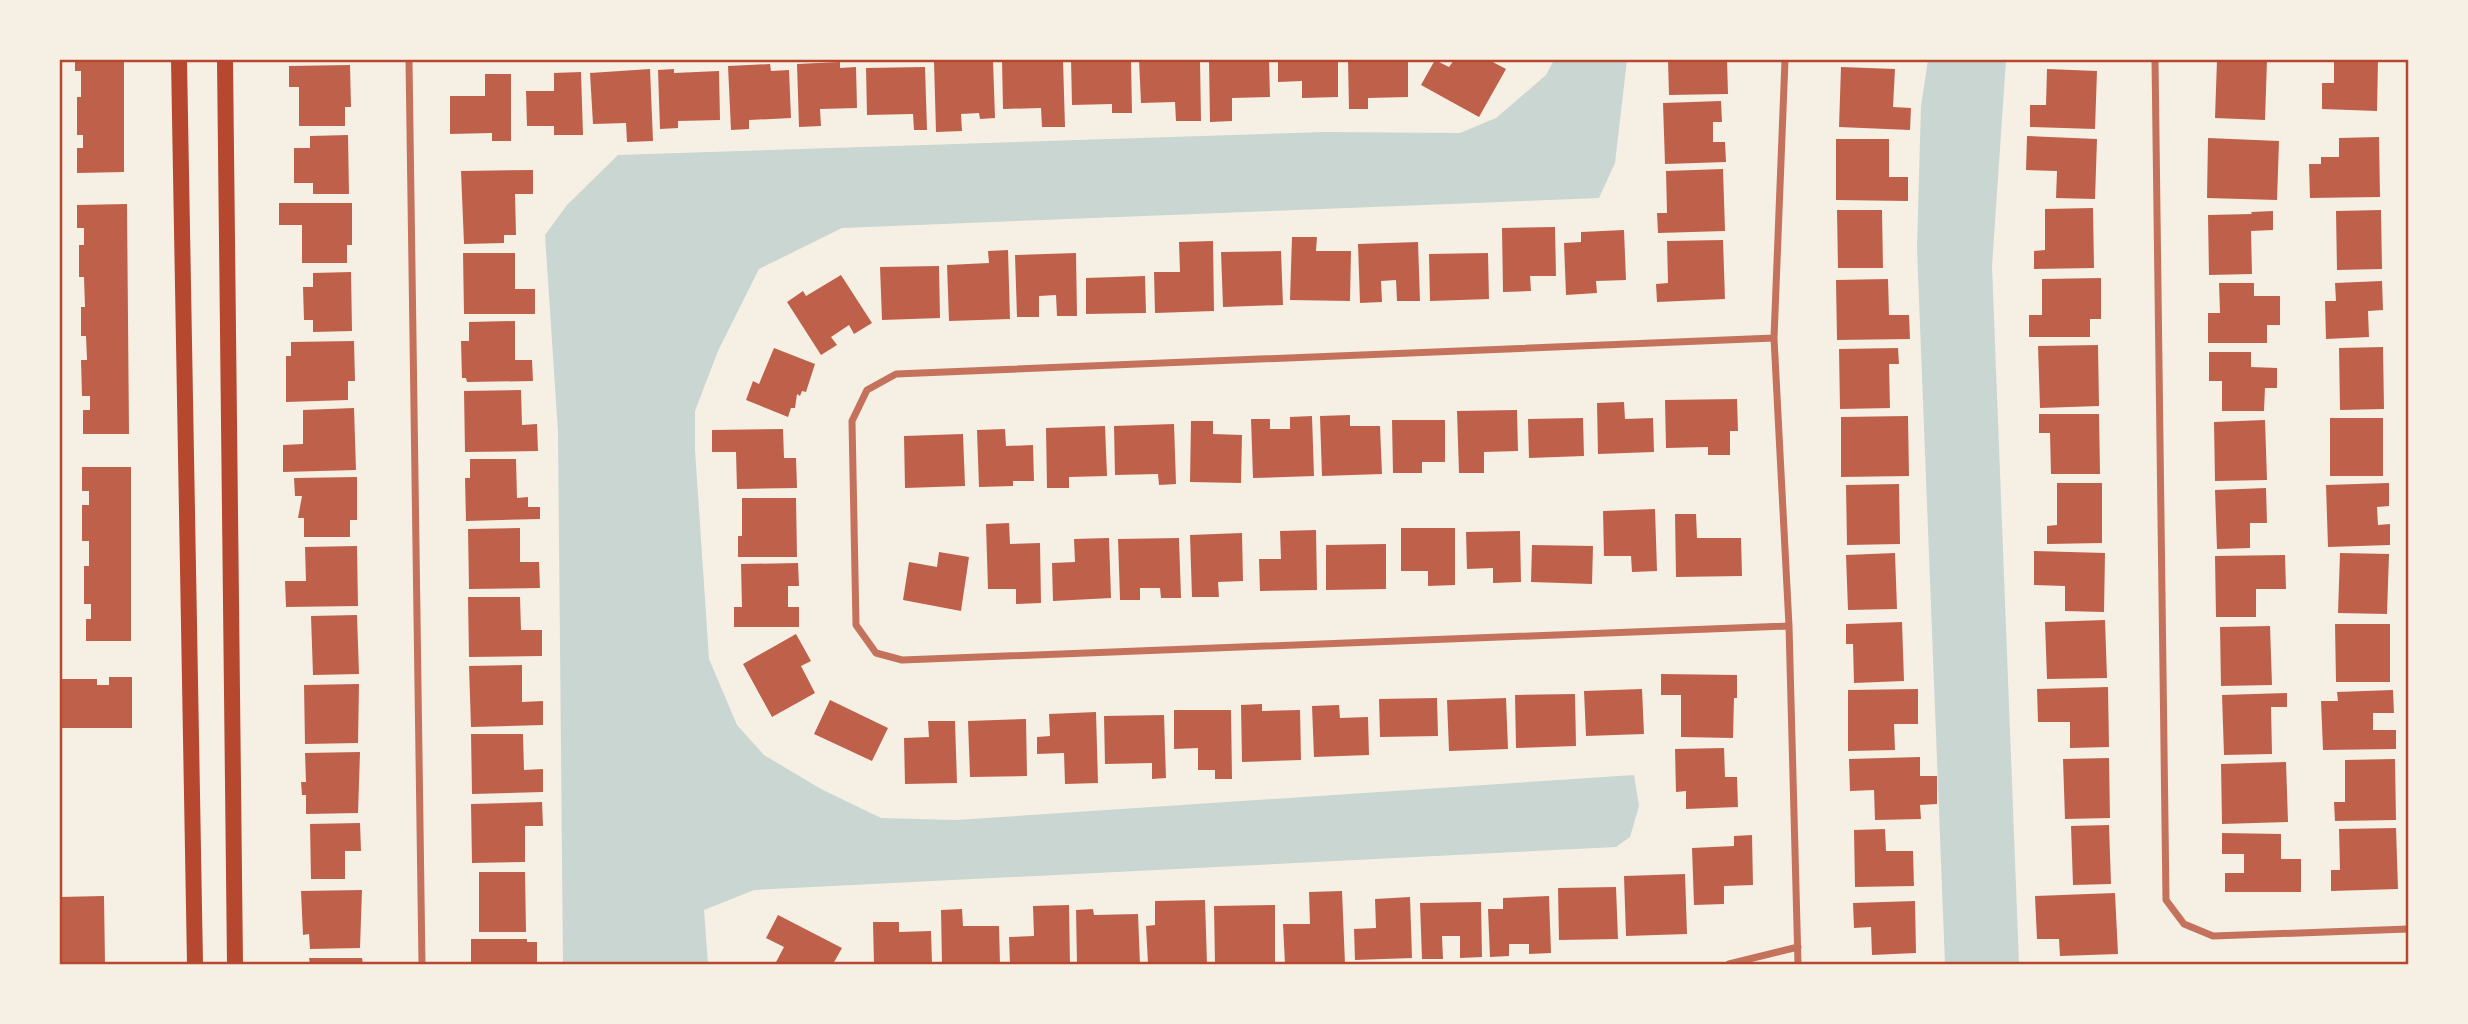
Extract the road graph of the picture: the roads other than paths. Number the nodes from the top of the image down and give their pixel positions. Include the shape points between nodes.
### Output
1 (179, 60) edge
2 (225, 60) edge
3 (409, 60) edge
4 (1784, 60) edge
5 (2155, 60) edge
6 (1774, 338) junction
7 (1790, 626) junction
8 (2409, 929) edge
9 (1798, 947) junction
10 (195, 964) edge
11 (235, 964) edge
12 (422, 964) edge
13 (1730, 964) edge
14 (1798, 964) edge

1 - 10 main road
2 - 11 main road
3 - 12 street
4 - 6 street
5 - 8 street via 2166,900 2184,924 2213,936
6 - 7 street
6 - 7 street via 896,374 867,390 852,421 856,625 876,653 902,660
7 - 9 street
9 - 13 street
9 - 14 street

